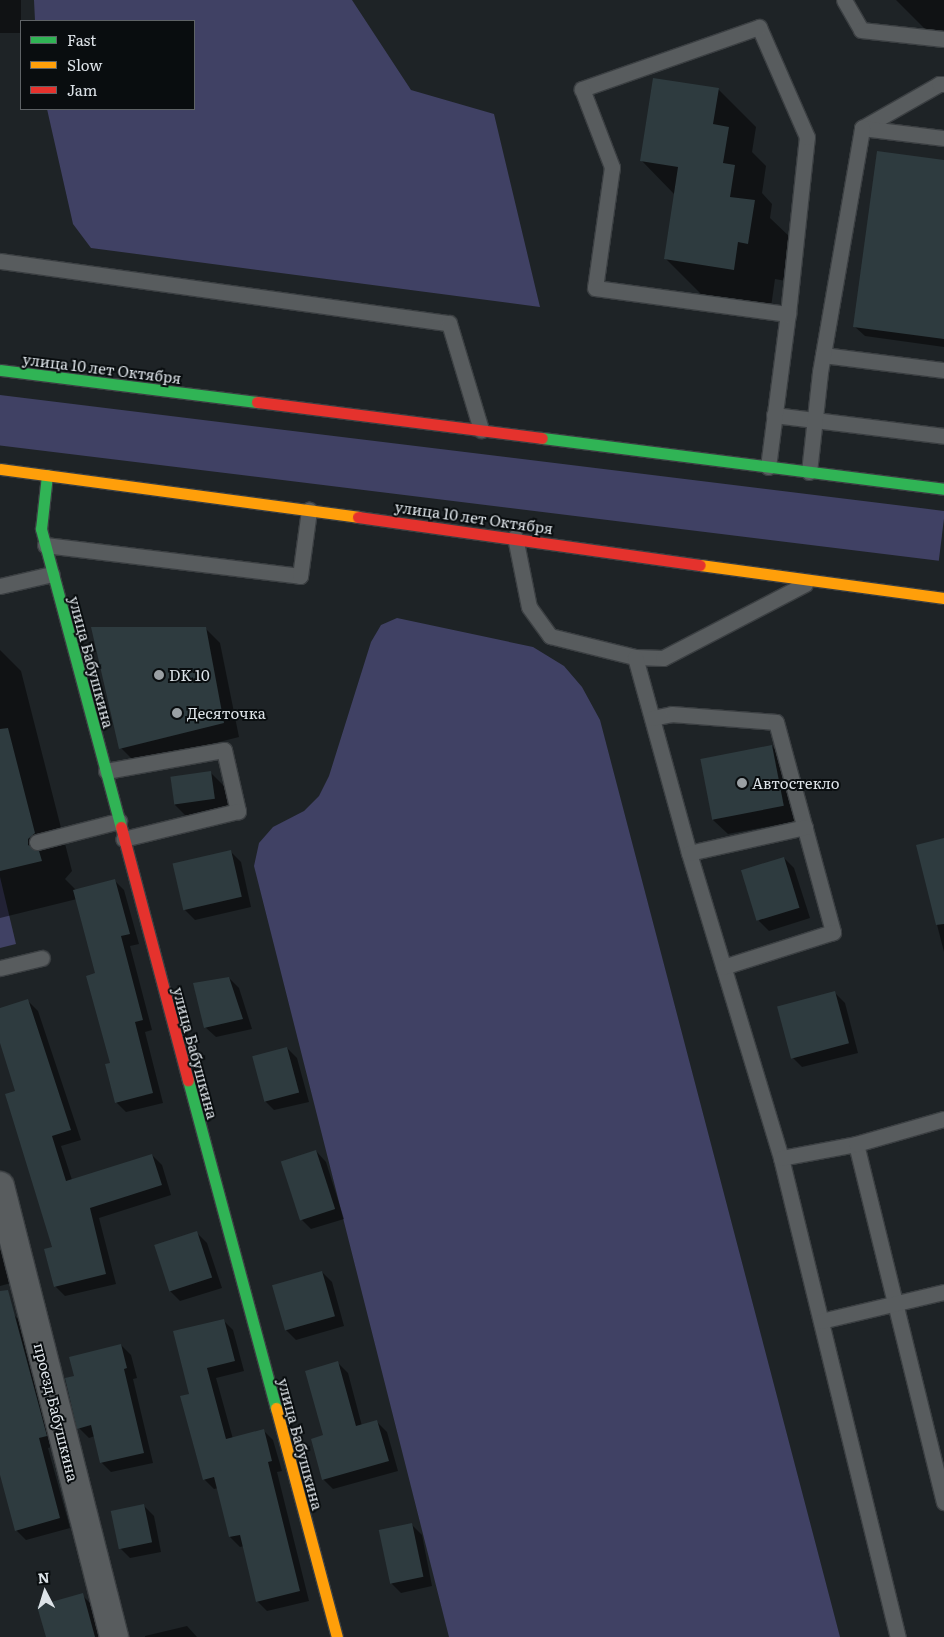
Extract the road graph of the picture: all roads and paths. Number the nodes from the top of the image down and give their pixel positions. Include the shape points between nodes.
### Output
1 (844, 0) edge
2 (944, 40) edge
3 (944, 84) edge
4 (862, 128) junction
5 (944, 138) edge
6 (0, 262) edge
7 (788, 314) junction
8 (823, 355) junction
9 (0, 370) edge
10 (944, 370) edge
11 (774, 415) junction
12 (813, 419) junction
13 (482, 430) junction
14 (944, 436) edge
15 (768, 467) junction
16 (0, 469) edge
17 (809, 472) junction
18 (47, 475) junction
19 (944, 489) edge
20 (309, 510) junction
21 (515, 537) junction
22 (45, 544) junction
23 (52, 574) junction
24 (808, 582) junction
25 (0, 586) edge
26 (944, 598) edge
27 (635, 657) junction
28 (652, 718) junction
29 (106, 771) junction
30 (119, 821) junction
31 (805, 827) junction
32 (124, 839) junction
33 (37, 842) dead end
34 (689, 853) junction
35 (42, 958) dead end
36 (723, 967) junction
37 (0, 968) edge
38 (944, 1119) edge
39 (856, 1144) junction
40 (781, 1158) junction
41 (0, 1186) edge
42 (944, 1292) edge
43 (895, 1304) junction
44 (821, 1321) junction
45 (944, 1502) edge
46 (114, 1637) edge
47 (337, 1637) edge
48 (898, 1637) edge

1 - 2 lane via 861,30
3 - 4 lane
4 - 5 lane
4 - 8 lane
6 - 13 lane via 449,323
7 - 7 lane via 807,137 758,27 582,89 612,167 595,288
7 - 11 lane
8 - 10 lane
8 - 12 lane
9 - 13 main road, улица 10 лет Октября
11 - 12 lane
11 - 15 lane
12 - 14 lane
12 - 17 lane
13 - 15 main road, улица 10 лет Октября
15 - 17 main road, улица 10 лет Октября
16 - 18 main road, улица 10 лет Октября
17 - 19 main road, улица 10 лет Октября
18 - 20 main road, улица 10 лет Октября
18 - 22 main road, улица Бабушкина via 41,529
20 - 21 main road, улица 10 лет Октября
20 - 22 lane via 300,576
21 - 24 main road, улица 10 лет Октября
21 - 27 lane via 530,607 550,636
22 - 23 main road, улица Бабушкина
23 - 25 lane
23 - 29 main road, улица Бабушкина
24 - 26 main road, улица 10 лет Октября
24 - 27 lane via 663,658
27 - 28 lane
28 - 31 lane via 672,714 776,722
28 - 34 lane
29 - 30 main road, улица Бабушкина
29 - 32 lane via 224,750 238,811
30 - 32 main road, улица Бабушкина
30 - 33 lane
31 - 34 lane
31 - 36 lane via 834,932
32 - 47 main road, улица Бабушкина
34 - 36 lane
35 - 37 lane
36 - 40 lane
38 - 39 lane
39 - 40 lane
39 - 43 lane
40 - 44 lane
41 - 46 street, проезд Бабушкина
42 - 43 lane
43 - 44 lane
43 - 45 lane
44 - 48 lane

